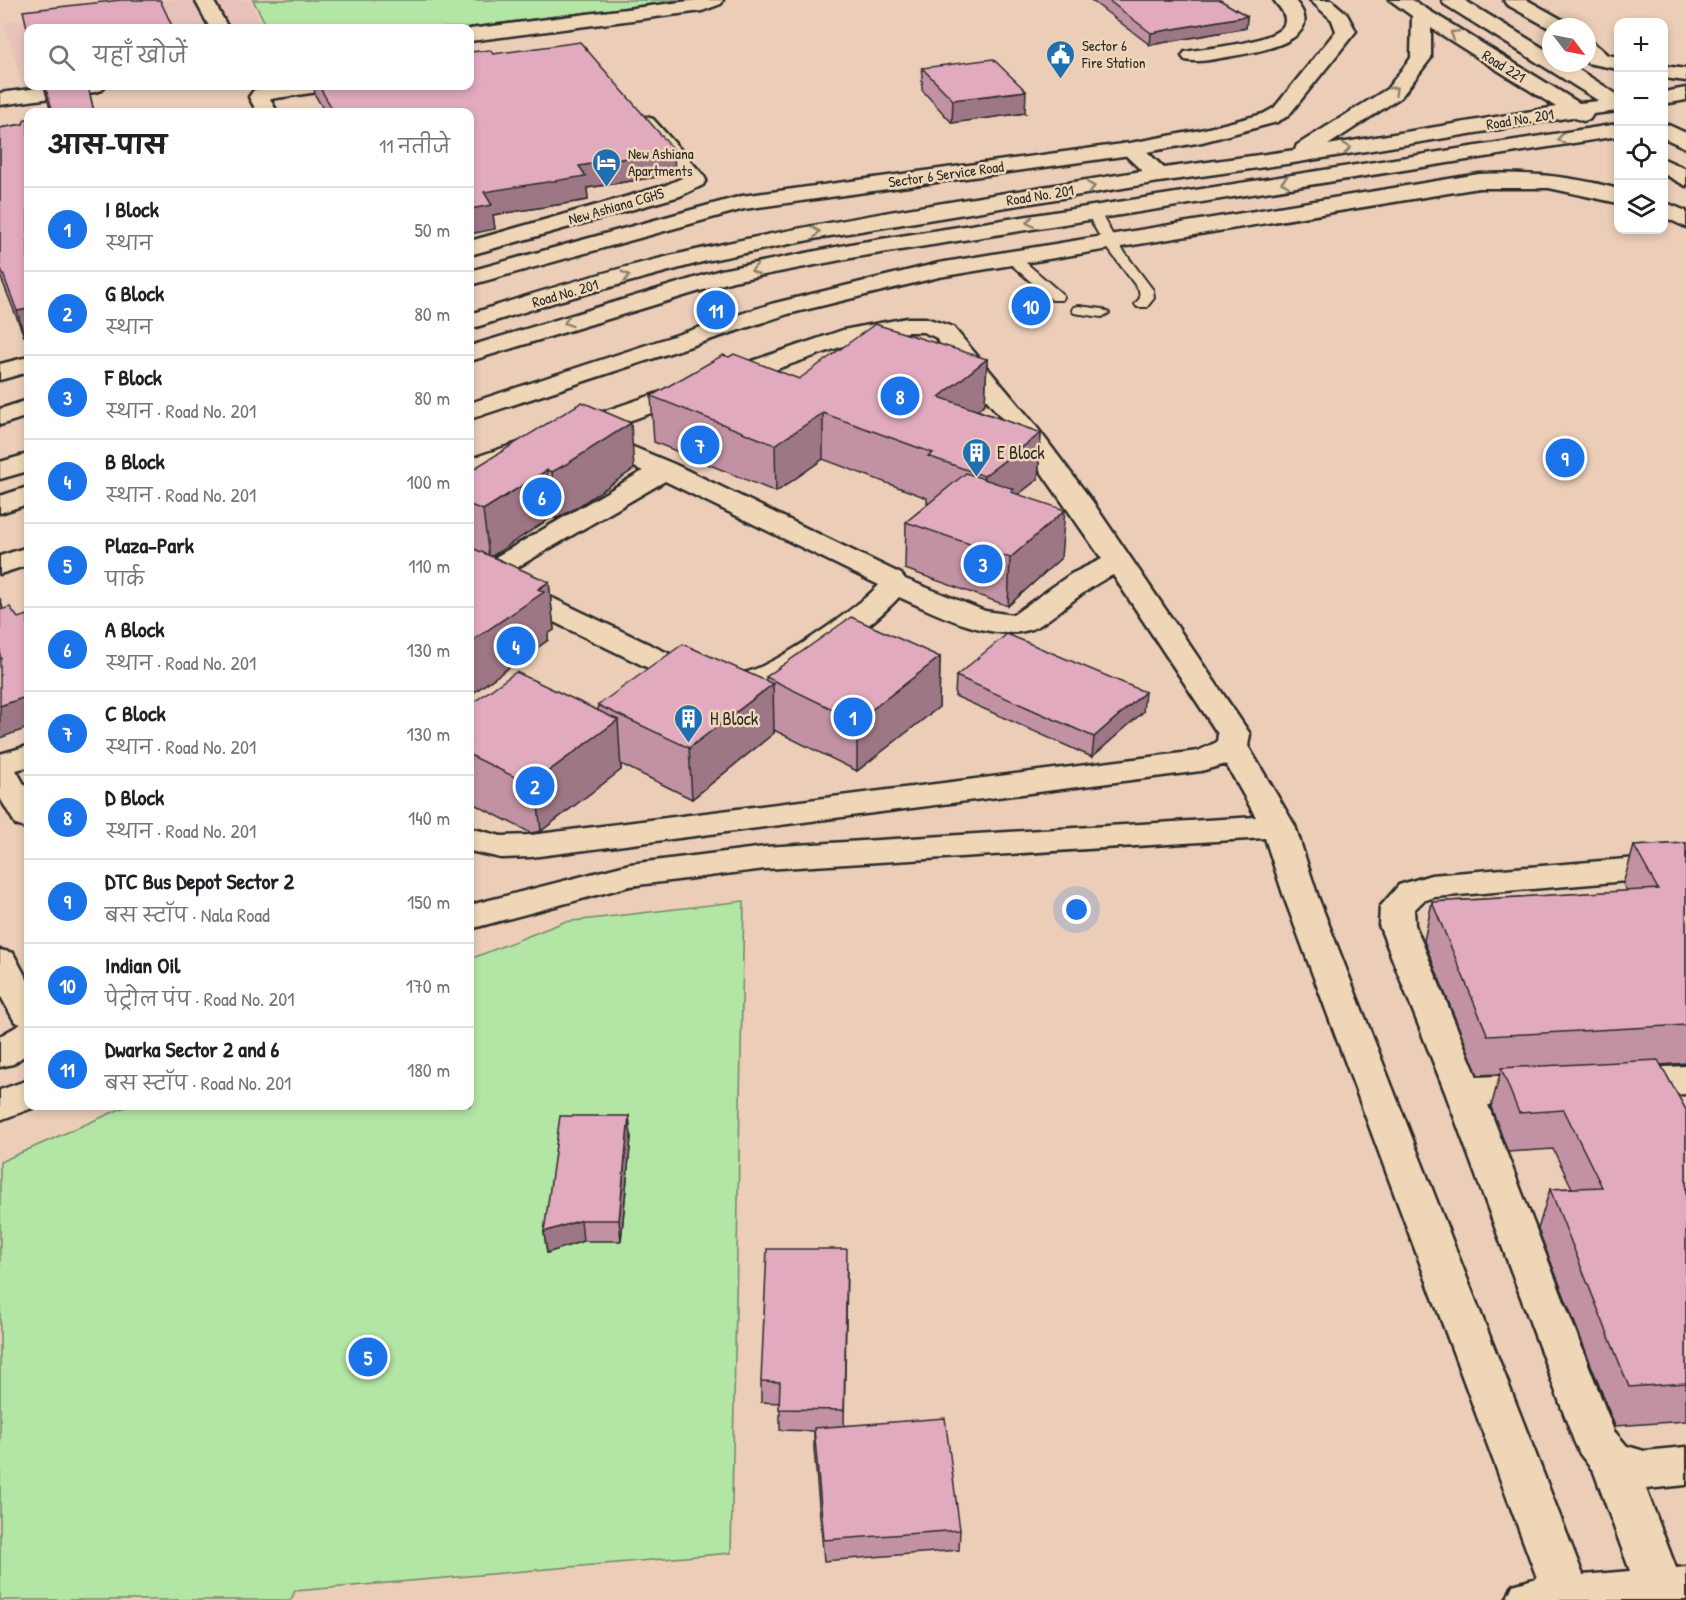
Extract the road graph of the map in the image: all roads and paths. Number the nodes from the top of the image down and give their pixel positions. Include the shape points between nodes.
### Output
1 (204, 0) edge
2 (714, 0) edge
3 (1283, 0) edge
4 (1319, 0) edge
5 (1399, 0) edge
6 (1451, 0) edge
7 (1513, 0) edge
8 (1421, 14) junction
9 (1545, 18) edge
10 (217, 24) edge
11 (1498, 28) junction
12 (474, 34) edge
13 (1542, 44) edge
14 (1192, 56) dead end
15 (1542, 56) edge
16 (1568, 72) edge
17 (1668, 73) edge
18 (1686, 75) edge
19 (66, 90) edge
20 (290, 90) edge
21 (1686, 94) edge
22 (1668, 97) edge
23 (0, 99) edge
24 (1614, 101) edge
25 (629, 104) edge
26 (1614, 105) edge
27 (265, 108) edge
28 (1575, 110) junction
29 (1686, 119) edge
30 (1668, 122) edge
31 (1668, 131) edge
32 (1614, 132) edge
33 (1614, 133) edge
34 (1686, 142) edge
35 (1130, 149) junction
36 (1293, 157) junction
37 (1668, 168) edge
38 (1356, 171) junction
39 (1159, 176) junction
40 (1686, 179) edge
41 (1614, 195) edge
42 (1381, 197) junction
43 (1171, 200) junction
44 (1668, 210) edge
45 (1668, 211) edge
46 (1093, 212) junction
47 (1686, 214) edge
48 (1240, 220) junction
49 (1686, 220) edge
50 (1287, 233) dead end
51 (937, 237) junction
52 (1110, 242) junction
53 (474, 247) edge
54 (1012, 258) junction
55 (976, 264) junction
56 (474, 277) edge
57 (1057, 297) dead end
58 (1142, 304) dead end
59 (1078, 310) dead end
60 (1102, 313) dead end
61 (474, 321) edge
62 (474, 353) edge
63 (24, 366) edge
64 (0, 372) edge
65 (24, 409) edge
66 (474, 410) edge
67 (0, 417) edge
68 (559, 436) junction
69 (24, 463) edge
70 (474, 467) edge
71 (664, 470) junction
72 (0, 471) edge
73 (24, 496) edge
74 (0, 505) edge
75 (24, 557) edge
76 (1119, 563) junction
77 (0, 566) edge
78 (476, 573) edge
79 (895, 585) junction
80 (1232, 746) junction
81 (24, 758) edge
82 (0, 767) edge
83 (24, 811) edge
84 (1278, 826) junction
85 (474, 841) edge
86 (1686, 865) edge
87 (474, 916) edge
88 (0, 962) edge
89 (24, 1005) edge
90 (24, 1038) edge
91 (0, 1054) edge
92 (1686, 1080) edge
93 (1464, 1092) junction
94 (24, 1096) edge
95 (0, 1106) edge
96 (1612, 1462) junction
97 (1686, 1466) edge
98 (1673, 1589) edge
99 (1549, 1599) edge

1 - 10 street
2 - 12 street via 702,5
3 - 14 street via 1295,20 1284,35 1263,44
4 - 35 street, Sector 6 Service Road via 1338,13 1346,31 1281,112 1202,136
5 - 8 street, Road 221
6 - 11 street
7 - 9 street
28 -> 8 street, Road 221
36 -> 8 street via 1394,93 1421,58
11 - 13 street
11 - 15 street
16 - 24 street
17 - 18 street
19 - 23 street
20 - 27 street via 261,94
21 - 22 street
25 - 53 street, New Ashiana CGHS via 695,180 672,191
26 - 28 street, Road No. 201
28 - 32 street, Road 221
36 -> 28 street, Road No. 201
29 - 30 street
31 - 34 street
33 -> 38 street, Road No. 201
35 - 39 street
35 - 56 street, Sector 6 Service Road via 742,203
36 - 39 street, Road No. 201
37 - 40 street
38 - 42 street
38 -> 43 street, Road No. 201
61 -> 39 street, Road No. 201 via 704,255 824,230
41 - 42 street via 1518,178
42 - 48 street
43 - 46 street, Road No. 201
43 - 48 street
44 - 47 street
45 - 49 street
46 -> 51 street, Road No. 201
46 - 52 lane
48 - 50 street
48 - 52 street
51 - 55 street
51 -> 62 street, Road No. 201 via 729,275
52 - 54 street
52 - 58 lane via 1146,290 1147,298
54 - 55 street
54 - 57 lane
55 - 66 street via 780,309
59 - 60 lane
63 - 64 street
65 - 67 street
68 - 70 street
68 - 71 street
68 - 76 street via 852,335 926,325 944,332 967,358 1082,507
69 - 72 street
71 - 78 street via 507,560
71 - 79 street
73 - 74 street
75 - 77 street
76 - 79 street via 1087,576 1017,624 999,624 972,616
76 - 80 street via 1234,734
78 - 79 street via 688,675 726,684 749,682 777,671 862,614
80 - 84 street
80 - 85 street via 1201,761 513,849
81 - 82 street
82 - 83 street
84 - 87 street via 765,858 630,875
84 - 99 street
86 - 93 street via 1431,886 1411,893 1396,907 1397,925
88 - 89 street
90 - 91 street
92 - 93 street
93 - 96 street via 1596,1441
94 - 95 street
96 - 97 street via 1644,1470
96 - 98 street
98 - 99 street

